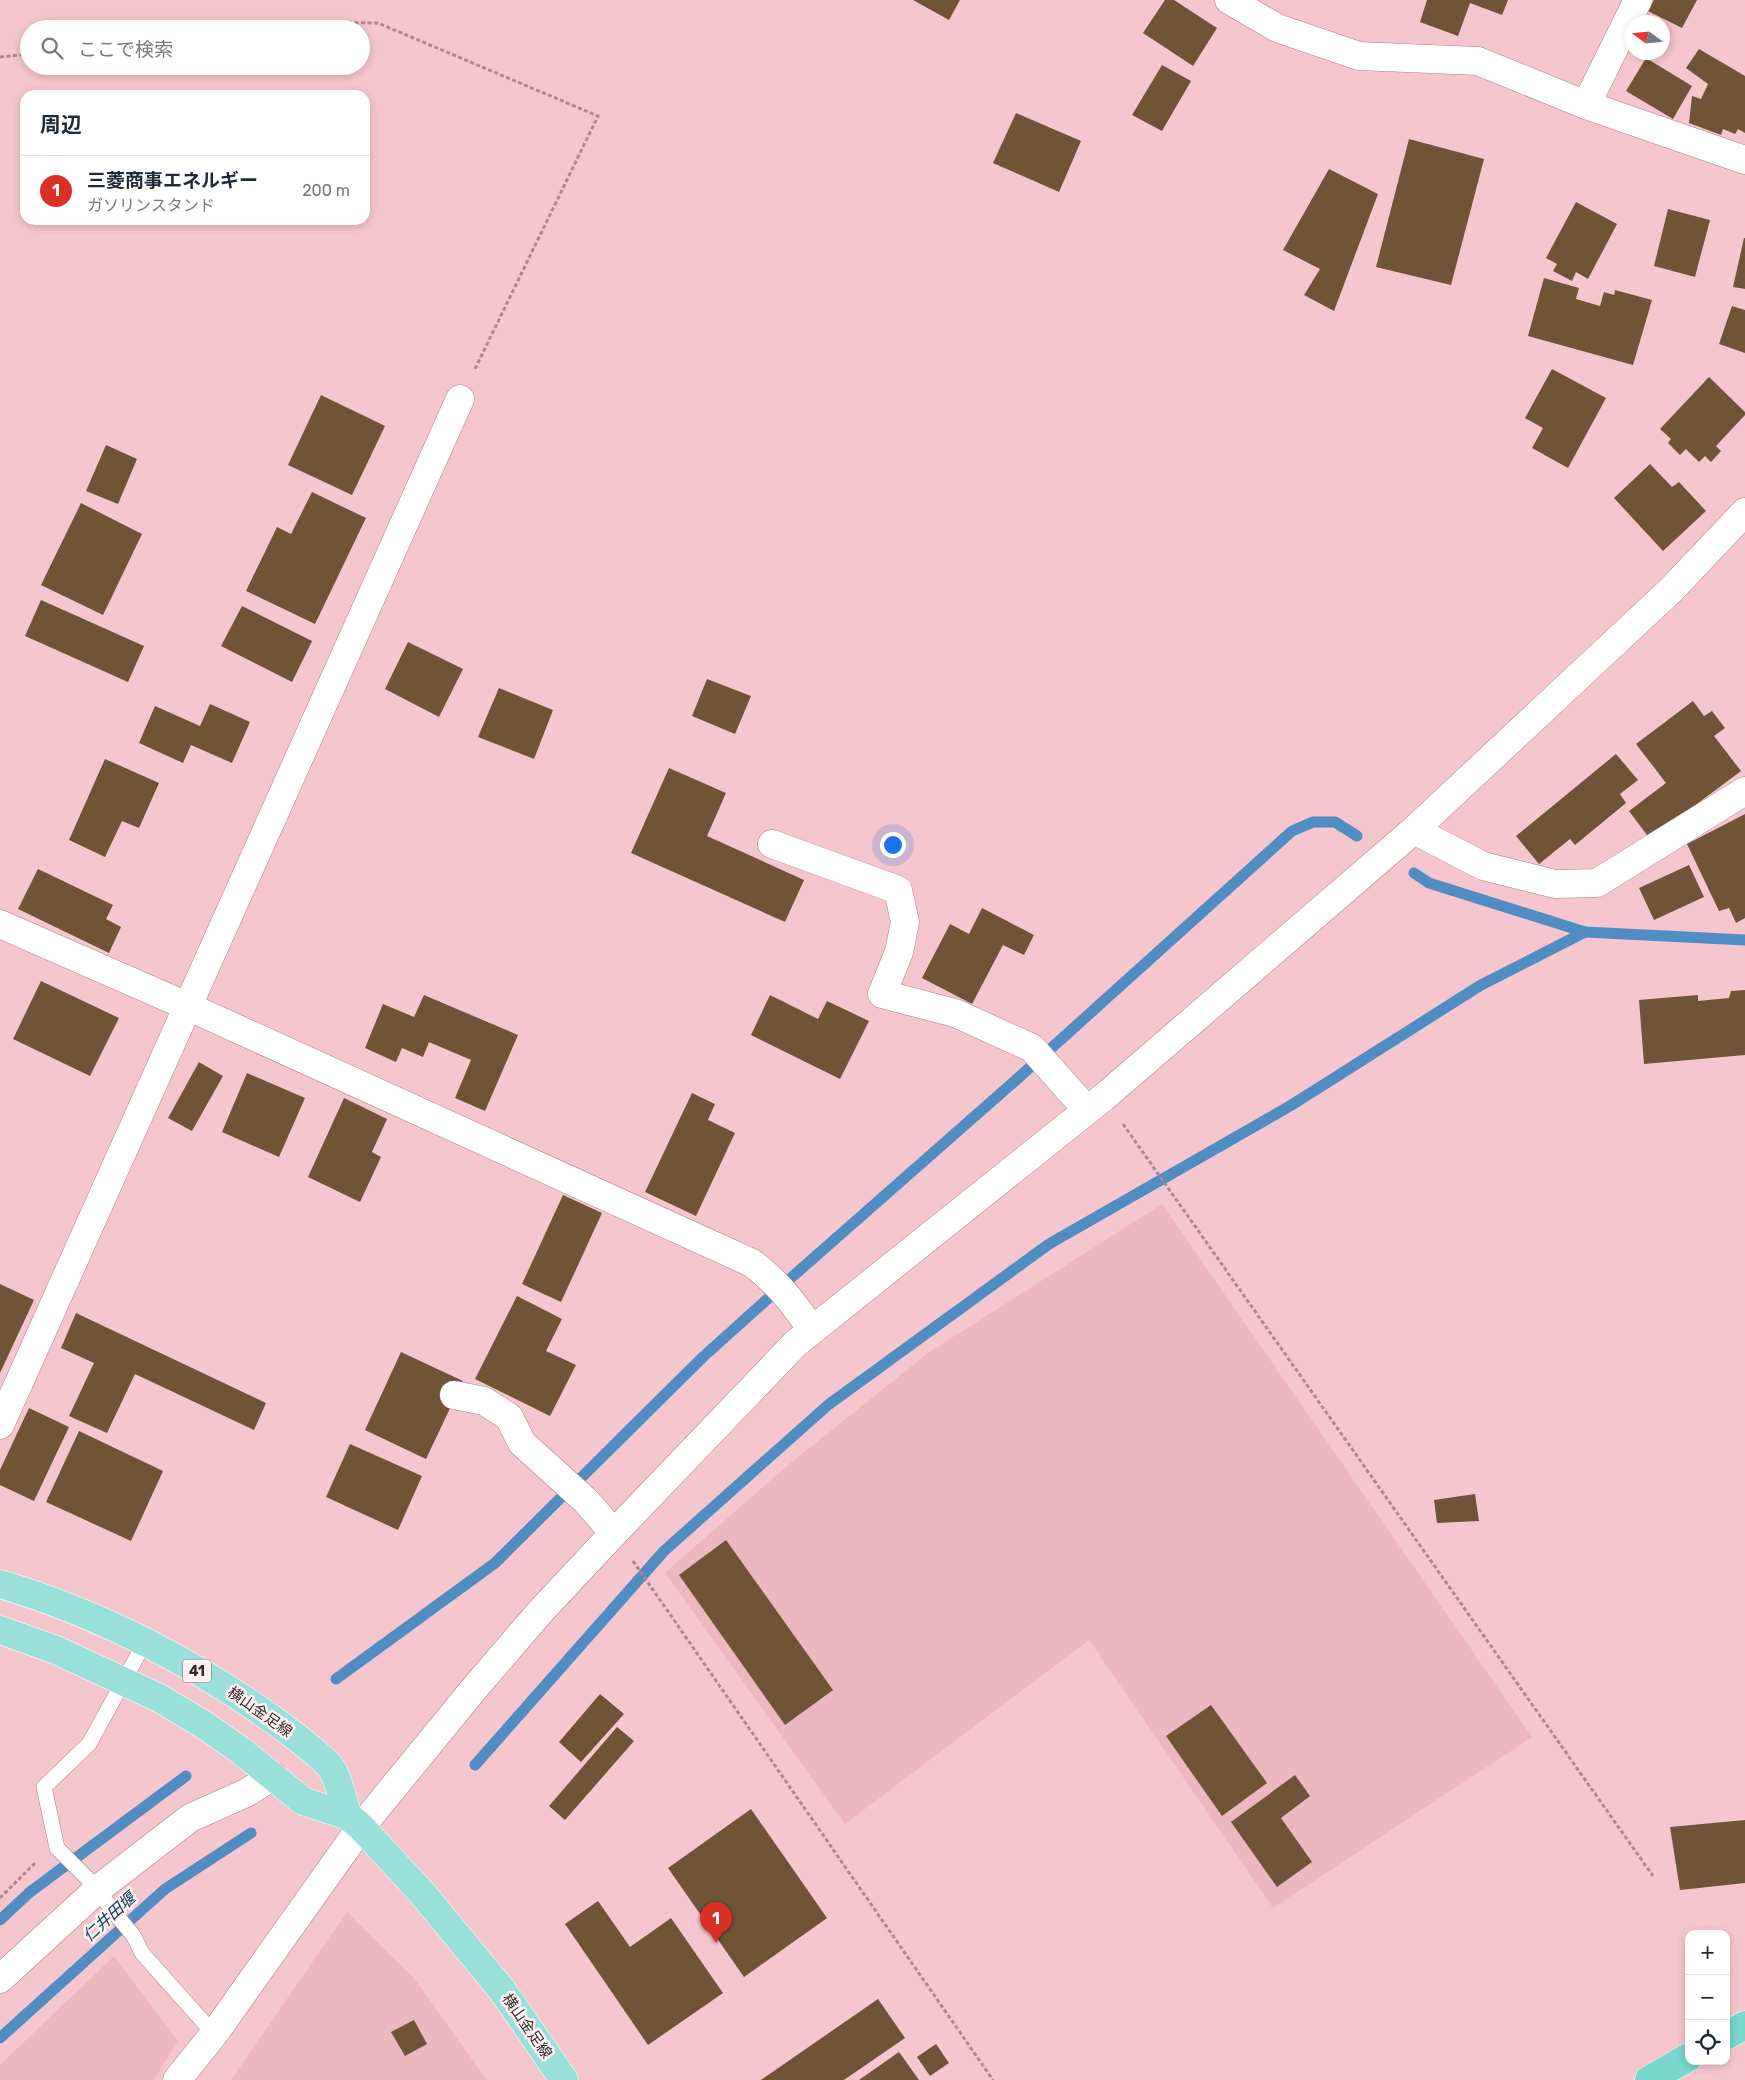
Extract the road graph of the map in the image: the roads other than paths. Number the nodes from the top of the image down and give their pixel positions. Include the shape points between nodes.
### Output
1 (1229, 0) edge
2 (1638, 0) edge
3 (1586, 105) junction
4 (1745, 160) edge
5 (460, 399) road end
6 (1745, 512) edge
7 (1745, 791) edge
8 (1414, 830) junction
9 (772, 844) dead end
10 (0, 924) edge
11 (187, 1006) junction
12 (1095, 1104) junction
13 (812, 1330) junction
14 (454, 1396) dead end
15 (0, 1425) edge
16 (614, 1533) junction
17 (0, 1584) edge
18 (0, 1630) edge
19 (145, 1642) junction
20 (122, 1680) junction
21 (273, 1776) junction
22 (354, 1822) junction
23 (96, 1890) junction
24 (0, 1979) edge
25 (1745, 2025) edge
26 (214, 2034) junction
27 (1730, 2034) edge
28 (1685, 2059) edge
29 (177, 2080) edge
30 (564, 2080) edge
31 (1649, 2080) edge

1 - 3 street via 1277,28 1359,56 1478,61
2 - 3 street
3 - 4 street
5 - 11 street
6 - 8 street via 1671,590
7 - 8 street via 1597,883 1556,884 1483,866
8 - 12 street
9 - 12 street via 898,890 905,922 882,994 955,1013 1032,1048 1060,1078
10 - 11 street
11 - 13 street via 752,1263 773,1279
11 - 15 street
12 - 13 street
13 - 16 street
14 - 16 street via 484,1401 509,1416 522,1443 586,1501
16 - 22 street
17 - 19 main road, 横山金足線 / 41 via 75,1611
18 - 20 main road, 横山金足線 / 41 via 56,1650
19 - 20 lane
19 - 22 main road, 横山金足線 / 41 via 254,1706 298,1738 332,1769
20 - 21 main road, 横山金足線 / 41 via 201,1723
20 - 23 lane via 89,1744 44,1787 56,1846
21 - 22 main road, 横山金足線 / 41 via 303,1802
21 - 23 street via 246,1793 190,1818
22 - 26 street
22 - 30 main road, 横山金足線 / 41 via 422,1893 502,1990
23 - 24 street
23 - 26 lane via 133,1934 142,1953
25 - 27 highway
26 - 29 street
28 - 31 highway

